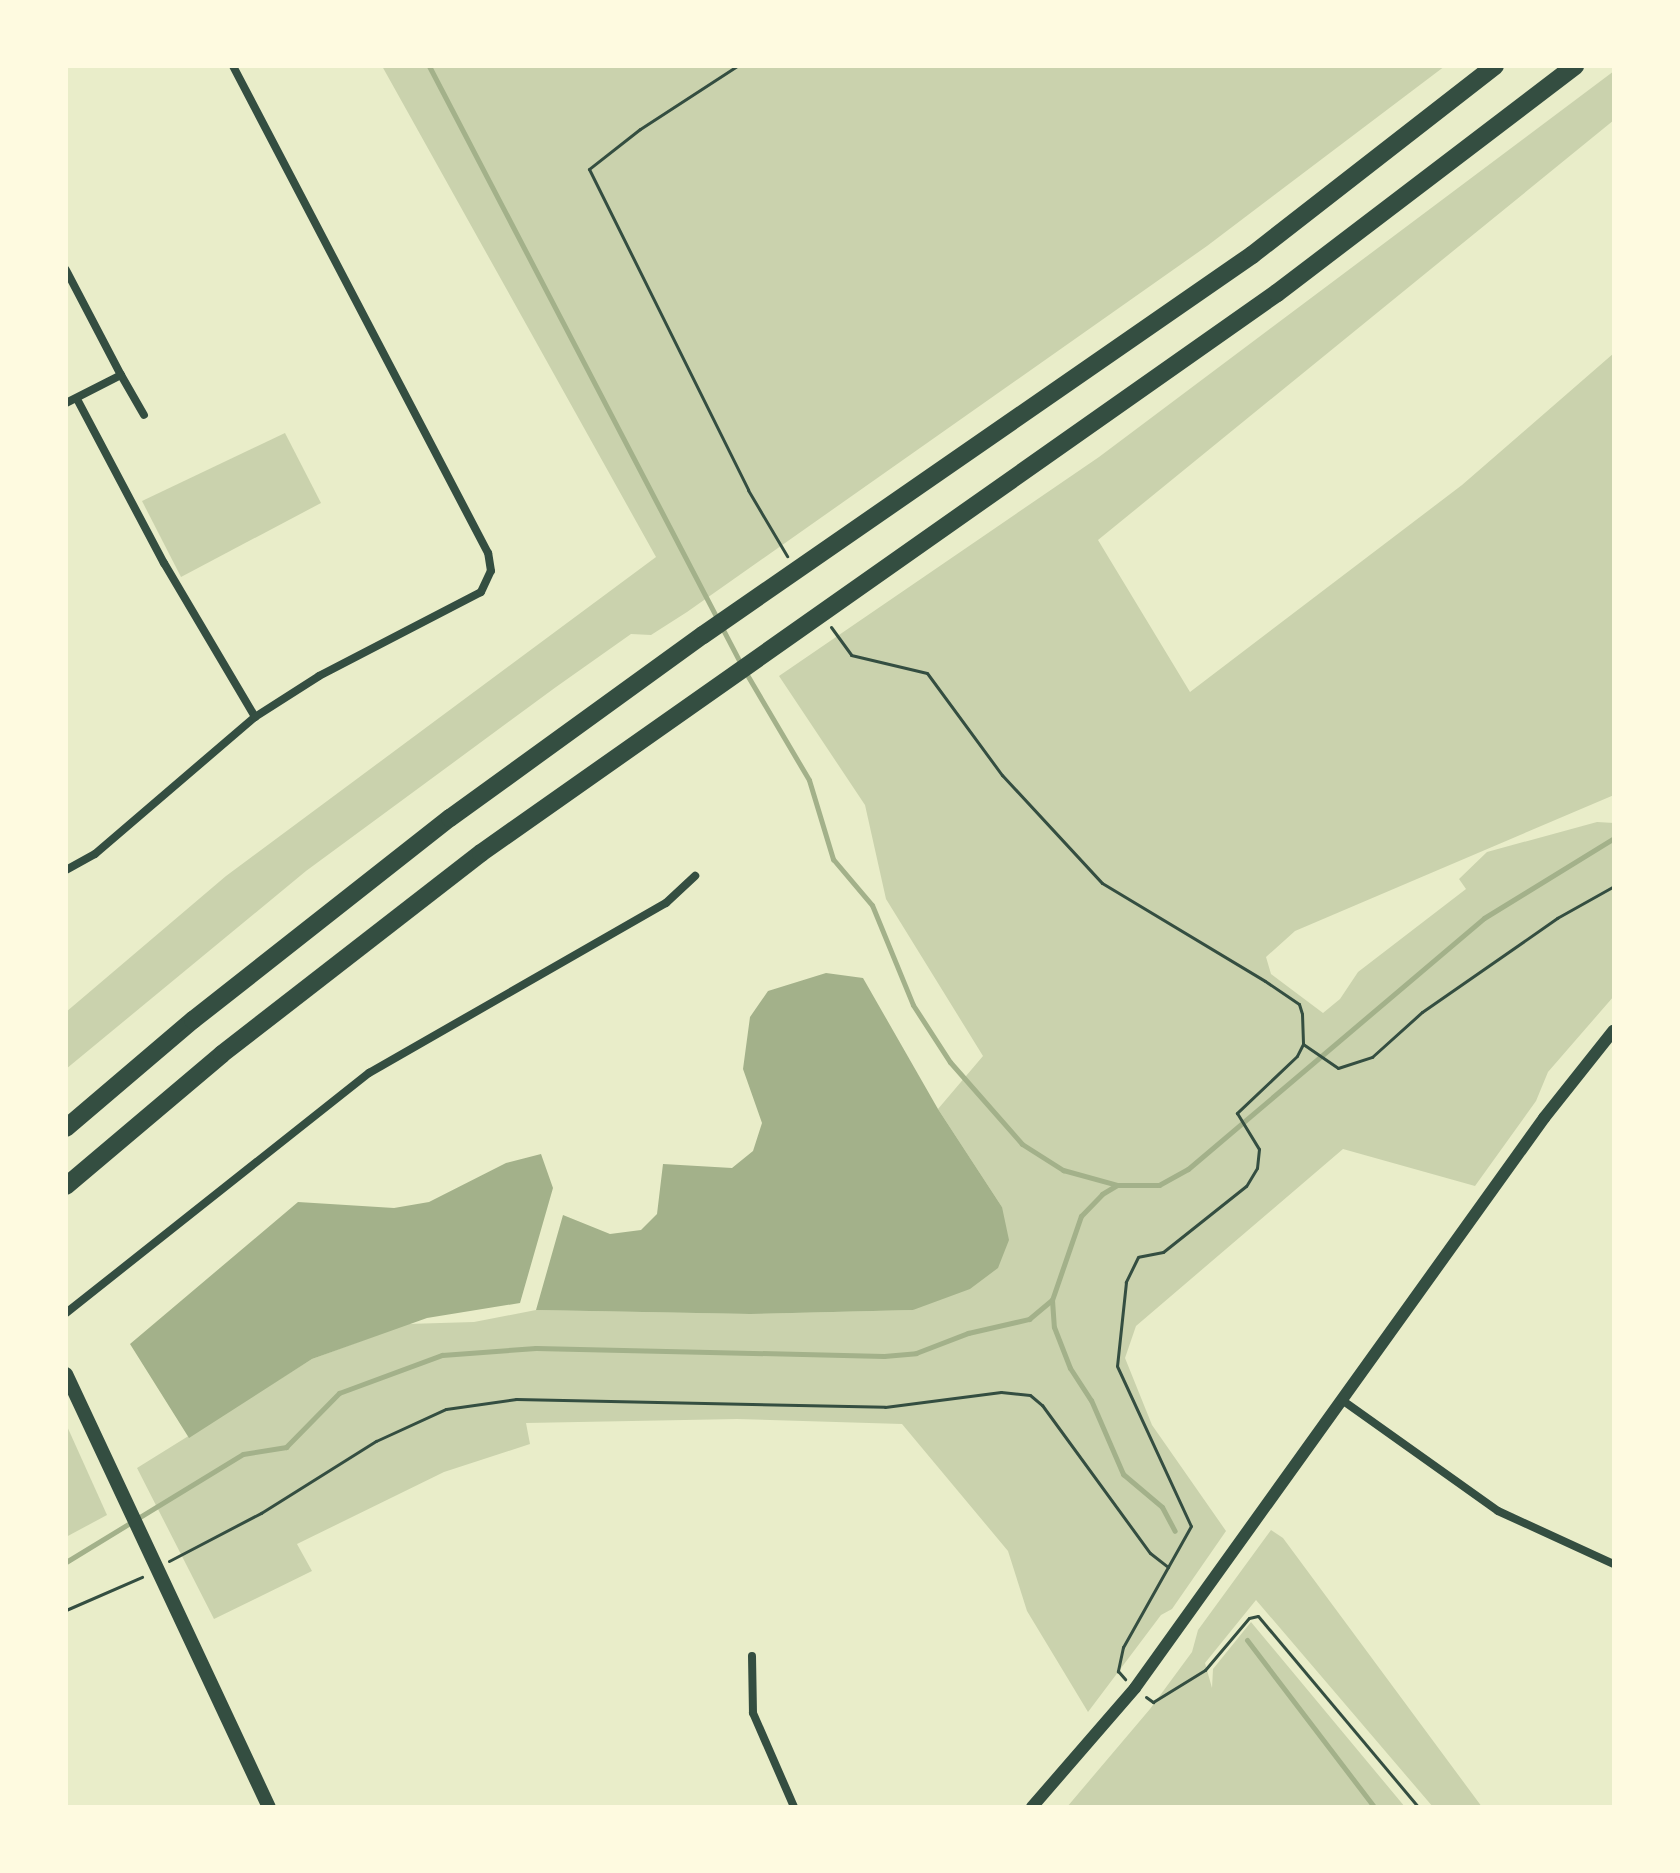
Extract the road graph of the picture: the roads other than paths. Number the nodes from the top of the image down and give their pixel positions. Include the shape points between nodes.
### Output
1 (233, 66) edge
2 (1495, 66) edge
3 (1575, 66) edge
4 (66, 270) edge
5 (121, 375) junction
6 (77, 399) junction
7 (66, 403) edge
8 (144, 415) dead end
9 (255, 717) junction
10 (66, 870) edge
11 (695, 876) dead end
12 (1614, 1030) edge
13 (66, 1128) edge
14 (66, 1186) edge
15 (66, 1313) edge
16 (66, 1374) edge
17 (1342, 1400) junction
18 (1614, 1564) edge
19 (752, 1656) dead end
20 (269, 1807) edge
21 (794, 1807) edge
22 (1032, 1807) edge

1 - 9 street via 488,553 491,571 481,592 319,676
2 - 13 highway via 1252,255 703,635 332,908
3 - 14 highway via 1277,293 826,615 729,674 402,913
4 - 5 street
5 - 6 street
5 - 8 street
6 - 7 street
6 - 9 street via 164,563
9 - 10 street via 95,854
11 - 15 street via 666,903 369,1073
12 - 17 street via 1544,1118
16 - 20 main road
17 - 18 street via 1498,1511
17 - 22 street via 1135,1688
19 - 21 street via 753,1713

